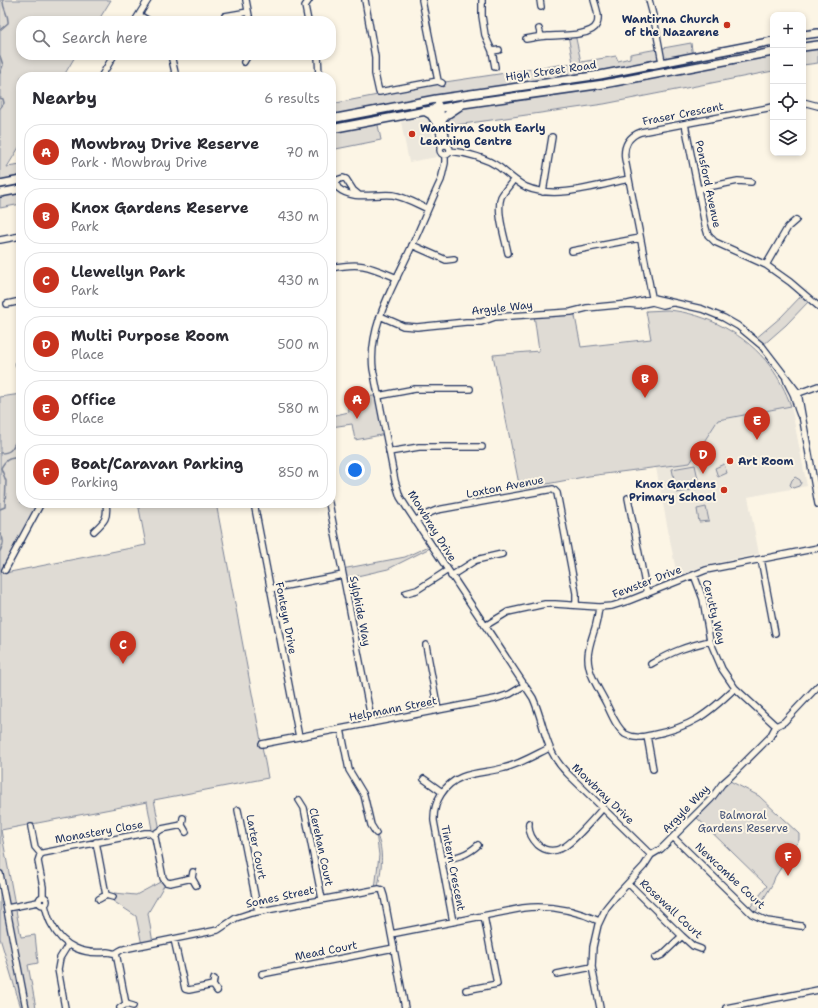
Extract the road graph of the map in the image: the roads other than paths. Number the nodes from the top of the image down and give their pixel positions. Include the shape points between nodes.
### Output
1 (148, 0) edge
2 (246, 0) edge
3 (309, 0) edge
4 (365, 0) edge
5 (422, 0) edge
6 (482, 0) edge
7 (540, 0) edge
8 (594, 0) edge
9 (649, 0) edge
10 (541, 7) dead end
11 (248, 12) junction
12 (139, 15) edge
13 (225, 16) dead end
14 (249, 16) edge
15 (307, 16) edge
16 (539, 29) dead end
17 (818, 32) edge
18 (806, 34) edge
19 (541, 36) junction
20 (526, 39) dead end
21 (770, 42) edge
22 (763, 43) junction
23 (818, 45) edge
24 (806, 47) edge
25 (770, 49) edge
26 (499, 50) dead end
27 (492, 51) junction
28 (770, 52) edge
29 (111, 60) edge
30 (172, 60) edge
31 (318, 60) edge
32 (662, 62) junction
33 (495, 67) dead end
34 (104, 72) edge
35 (175, 72) edge
36 (319, 72) edge
37 (542, 83) junction
38 (549, 92) junction
39 (436, 99) junction
40 (806, 103) edge
41 (463, 104) junction
42 (818, 106) edge
43 (438, 108) junction
44 (770, 108) edge
45 (424, 111) junction
46 (336, 118) edge
47 (440, 122) junction
48 (685, 124) junction
49 (336, 128) edge
50 (552, 137) dead end
51 (446, 150) junction
52 (629, 179) junction
53 (514, 180) junction
54 (16, 181) edge
55 (751, 182) dead end
56 (0, 184) edge
57 (698, 189) junction
58 (16, 190) edge
59 (543, 192) junction
60 (0, 193) edge
61 (359, 195) dead end
62 (428, 209) junction
63 (796, 220) dead end
64 (16, 237) edge
65 (640, 238) junction
66 (0, 240) edge
67 (412, 245) junction
68 (572, 251) dead end
69 (508, 253) dead end
70 (454, 259) dead end
71 (766, 265) junction
72 (336, 267) edge
73 (397, 278) junction
74 (651, 300) junction
75 (16, 302) edge
76 (7, 304) dead end
77 (818, 306) edge
78 (380, 316) junction
79 (818, 386) edge
80 (470, 389) dead end
81 (797, 395) junction
82 (378, 396) junction
83 (482, 447) dead end
84 (390, 452) junction
85 (628, 498) dead end
86 (818, 504) edge
87 (39, 508) edge
88 (107, 508) edge
89 (255, 508) edge
90 (330, 508) edge
91 (416, 521) junction
92 (94, 531) dead end
93 (818, 548) edge
94 (502, 554) dead end
95 (761, 559) junction
96 (5, 570) dead end
97 (448, 570) junction
98 (343, 575) junction
99 (694, 575) junction
100 (452, 576) junction
101 (270, 589) junction
102 (406, 593) dead end
103 (646, 594) junction
104 (576, 605) junction
105 (599, 607) junction
106 (485, 626) junction
107 (776, 633) dead end
108 (710, 641) junction
109 (426, 645) dead end
110 (651, 664) dead end
111 (525, 685) junction
112 (818, 686) edge
113 (736, 688) junction
114 (438, 710) junction
115 (372, 723) junction
116 (776, 726) junction
117 (341, 729) junction
118 (647, 736) junction
119 (299, 737) junction
120 (262, 744) dead end
121 (549, 748) junction
122 (653, 769) dead end
123 (424, 779) dead end
124 (442, 792) junction
125 (299, 800) dead end
126 (603, 808) junction
127 (238, 810) dead end
128 (183, 818) dead end
129 (529, 822) dead end
130 (182, 825) junction
131 (31, 827) dead end
132 (186, 832) dead end
133 (376, 833) dead end
134 (153, 835) junction
135 (673, 837) junction
136 (96, 842) junction
137 (478, 845) dead end
138 (41, 854) junction
139 (651, 855) junction
140 (441, 860) junction
141 (193, 872) dead end
142 (0, 874) edge
143 (192, 878) junction
144 (628, 883) junction
145 (196, 885) dead end
146 (106, 895) junction
147 (113, 896) dead end
148 (41, 899) junction
149 (99, 899) dead end
150 (322, 899) junction
151 (7, 908) junction
152 (258, 911) junction
153 (484, 916) junction
154 (599, 921) junction
155 (453, 922) junction
156 (801, 926) dead end
157 (391, 934) junction
158 (682, 936) junction
159 (174, 939) junction
160 (68, 945) junction
161 (394, 948) junction
162 (701, 949) dead end
163 (116, 953) junction
164 (655, 958) dead end
165 (592, 967) junction
166 (262, 974) dead end
167 (557, 974) dead end
168 (214, 979) dead end
169 (213, 985) junction
170 (466, 990) dead end
171 (818, 990) edge
172 (217, 991) dead end
173 (126, 1004) junction
174 (133, 1006) dead end
175 (599, 1007) edge
176 (26, 1008) edge
177 (65, 1008) edge
178 (120, 1008) edge
179 (405, 1008) edge
180 (726, 1008) edge

1 - 12 street
2 - 11 street
3 - 15 street via 305,6
4 - 5 street via 379,92 440,82
6 - 27 street via 485,35
7 - 10 street
8 - 19 street via 598,21 596,27 572,35
9 - 32 street
11 - 13 street
11 - 14 street
16 - 19 street
17 - 18 main road
19 - 20 street
21 - 22 main road, High Street Road
22 - 25 main road
22 - 32 main road, High Street Road
23 - 24 main road
26 - 27 street
27 - 33 street
28 - 38 main road, High Street Road
29 - 34 street
30 - 35 street
31 - 36 street
32 - 37 main road, High Street Road via 600,75
37 - 38 main road
37 - 39 main road, High Street Road
38 - 41 main road, High Street Road
39 - 43 street, Mowbray Drive
39 - 46 main road, High Street Road
40 - 42 street
41 - 43 main road, High Street Road
41 - 47 main road
43 - 45 main road, High Street Road
43 - 47 street, Mowbray Drive
44 - 48 street, Fraser Crescent
45 - 47 main road
45 - 49 main road, High Street Road
47 - 51 street, Mowbray Drive
48 - 52 street, Fraser Crescent via 641,132 633,137 624,151
48 - 57 street, Ponsford Avenue
50 - 59 street
51 - 53 street via 483,158 495,164
51 - 62 street, Mowbray Drive via 441,180
52 - 59 street via 565,192
52 - 65 street, Fraser Crescent
53 - 59 street via 527,188
53 - 69 street via 500,202
54 - 56 main road
55 - 57 street via 738,181
57 - 71 street, Ponsford Avenue via 705,228 710,237 717,244
58 - 60 main road
61 - 62 street via 397,196
62 - 67 street, Mowbray Drive
63 - 71 street via 788,227
64 - 66 street
65 - 68 street
65 - 74 street, Fraser Crescent
67 - 70 street via 446,260
67 - 73 street, Mowbray Drive
71 - 77 street, Ponsford Avenue
72 - 73 street via 360,265
73 - 78 street, Mowbray Drive
74 - 78 street, Argyle Way via 567,312 495,318 481,322 413,327 403,326
74 - 81 street via 696,307 738,326 774,360
75 - 76 street
78 - 82 street, Mowbray Drive via 372,356
79 - 81 street
80 - 82 street via 412,390
81 - 86 street
82 - 84 street, Mowbray Drive
83 - 84 street via 419,447
84 - 91 street, Mowbray Drive via 397,489
85 - 103 street
87 - 96 street
88 - 92 street via 106,518
89 - 101 street, Fonteyn Drive
90 - 98 street, Sylphide Way
91 - 97 street, Mowbray Drive
91 - 104 street, Loxton Avenue via 437,510 553,489 558,500 576,593
93 - 95 street, Fewster Drive
94 - 100 street via 476,560
95 - 99 street, Fewster Drive
95 - 107 street
97 - 100 street, Mowbray Drive
97 - 102 street via 417,590
98 - 101 street
98 - 115 street, Sylphide Way
99 - 103 street, Fewster Drive
99 - 108 street, Cerutty Way via 703,599
100 - 106 street, Mowbray Drive
101 - 119 street, Fonteyn Drive
103 - 105 street, Fewster Drive via 621,604
104 - 105 street, Fewster Drive
104 - 106 street, Fewster Drive via 550,604 512,611
105 - 118 street via 588,653 591,673 620,729 632,737
106 - 111 street, Mowbray Drive
108 - 110 street via 686,646
108 - 113 street, Cerutty Way via 722,669
109 - 114 street
111 - 114 street, Helpmann Street via 501,697
111 - 121 street, Mowbray Drive via 537,708
112 - 116 street, Argyle Way via 784,722
113 - 116 street, Cerutty Way
113 - 118 street via 696,721 674,730
114 - 115 street, Helpmann Street
115 - 117 street, Helpmann Street
116 - 135 street, Argyle Way via 770,737
117 - 119 street, Helpmann Street
117 - 133 street via 349,770 364,795 371,825
118 - 122 street
119 - 120 street, Helpmann Street
121 - 124 street via 510,766 460,778
121 - 126 street, Mowbray Drive via 565,772
123 - 124 street
124 - 140 street, Tintern Crescent via 434,817
125 - 150 street, Clerehan Court via 304,808
126 - 129 street via 567,846 555,850 547,850 537,844 530,834
126 - 139 street, Mowbray Drive
127 - 152 street, Larter Court
128 - 130 street
130 - 132 street
130 - 134 street via 162,829
131 - 138 street via 34,845
134 - 136 street, Monastery Close via 145,833
134 - 143 street, Monastery Close via 165,881 170,883
135 - 139 street, Argyle Way
135 - 156 street, Newcombe Court via 754,915 771,922
136 - 138 street, Monastery Close
136 - 146 street
137 - 140 street via 461,856
138 - 148 street via 38,861 43,887
139 - 144 street, Argyle Way
140 - 155 street, Tintern Crescent
141 - 143 street
142 - 151 street
143 - 145 street
144 - 154 street, Argyle Way via 610,902
144 - 158 street, Rosewall Court
146 - 147 street
146 - 149 street
148 - 151 street
148 - 160 street, Somes Street via 47,900 45,905 52,926
150 - 152 street, Somes Street
150 - 157 street, Somes Street via 381,889
151 - 176 street
152 - 159 street, Somes Street via 243,915 218,930
153 - 154 street via 523,908 544,907 570,911
153 - 155 street
153 - 170 street via 497,984
154 - 165 street, Argyle Way via 593,947
155 - 157 street
157 - 161 street, Somes Street
158 - 162 street, Rosewall Court via 693,946
158 - 164 street via 662,955
159 - 163 street, Somes Street via 124,949
159 - 169 street via 185,989
160 - 163 street, Somes Street via 87,952
160 - 177 street via 58,964
161 - 166 street, Mead Court
161 - 179 street, Somes Street
163 - 173 street
165 - 167 street
165 - 175 street, Argyle Way
168 - 169 street
169 - 172 street
171 - 180 street
173 - 174 street
173 - 178 street

